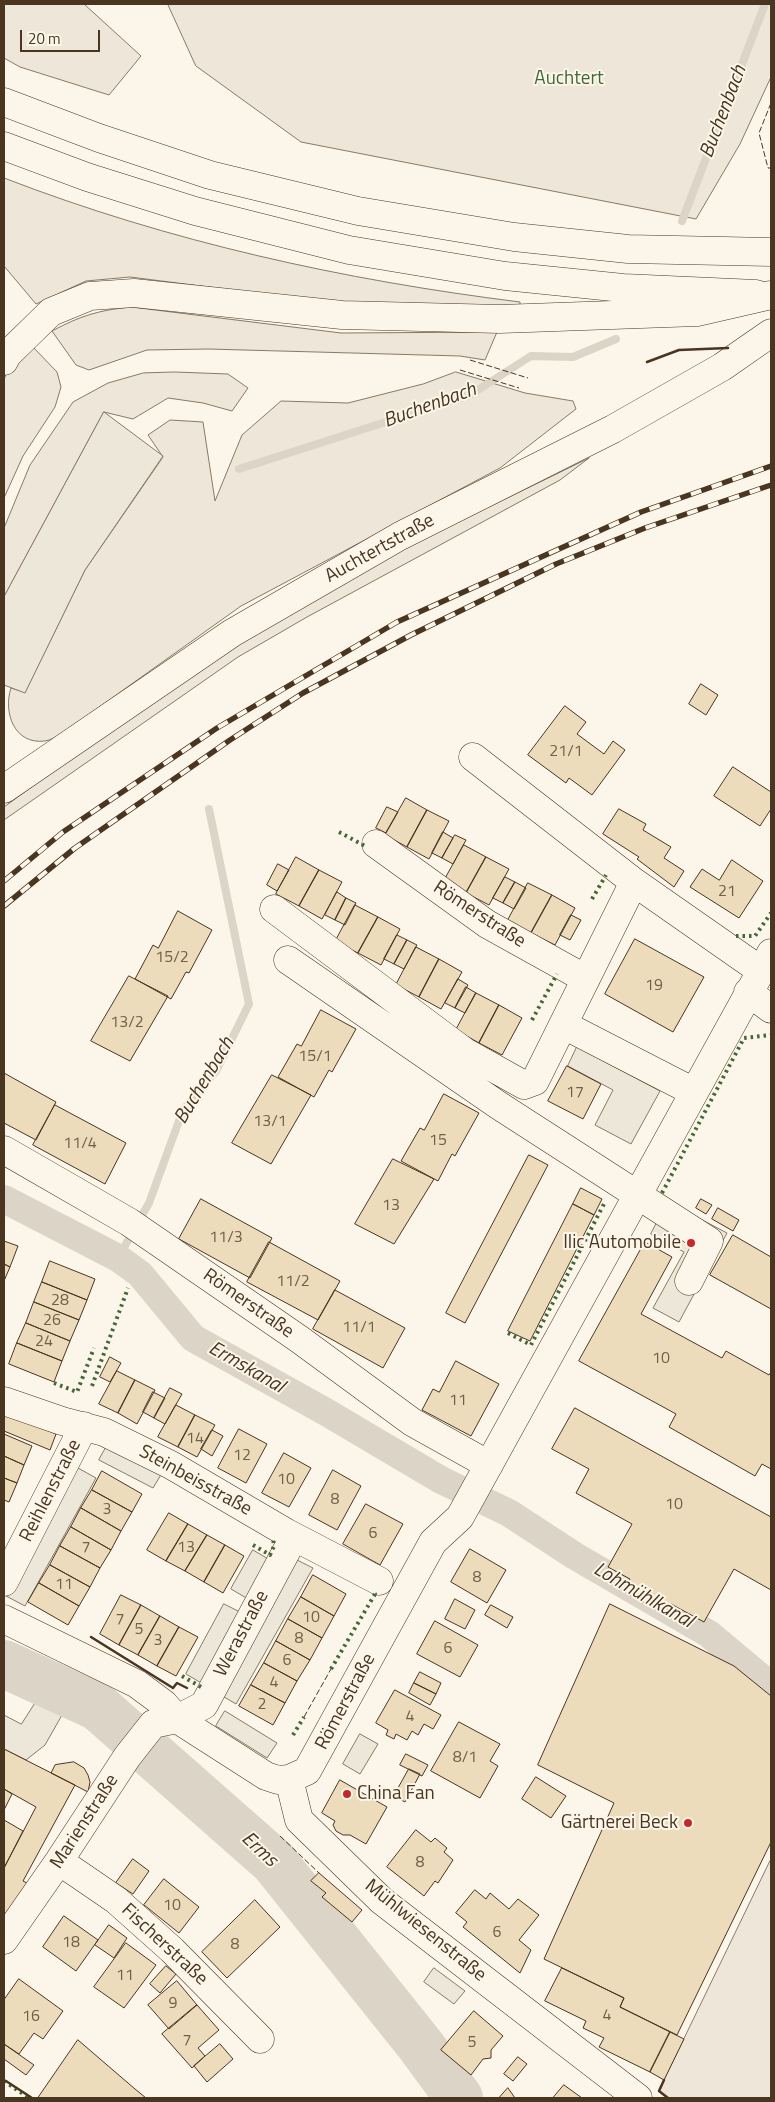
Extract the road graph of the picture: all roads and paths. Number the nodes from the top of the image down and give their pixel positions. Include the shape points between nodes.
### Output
1 (4, 102) edge
2 (4, 146) edge
3 (771, 252) edge
4 (769, 295) edge
5 (771, 333) edge
6 (4, 361) edge
7 (473, 757) dead end
8 (4, 789) edge
9 (376, 844) dead end
10 (634, 882) junction
11 (274, 909) dead end
12 (288, 960) dead end
13 (760, 972) edge
14 (586, 979) junction
15 (771, 1009) edge
16 (564, 1025) junction
17 (694, 1092) junction
18 (4, 1150) edge
19 (638, 1194) junction
20 (688, 1281) dead end
21 (4, 1401) edge
22 (84, 1426) junction
23 (481, 1480) junction
24 (294, 1537) junction
25 (379, 1581) dead end
26 (4, 1582) edge
27 (4, 1619) edge
28 (165, 1722) junction
29 (289, 1779) junction
30 (59, 1862) junction
31 (4, 1940) edge
32 (260, 2039) dead end
33 (638, 2098) edge

1 - 3 main road via 210,175 358,210 514,237 628,249
2 - 4 main road via 87,177 196,211 349,250 505,276 623,288
4 - 6 main road via 697,312 500,319 342,315 134,293 90,296 51,312
5 - 8 main road, Auchtertstraße via 722,367 613,429 400,536 232,633
7 - 10 main road
9 - 14 main road, Römerstraße via 487,924
10 - 13 main road
10 - 14 main road
11 - 16 main road via 465,1052 524,1084 535,1081
12 - 19 main road via 498,1105
13 - 15 main road
13 - 17 main road, Römerstraße
14 - 16 main road
16 - 17 main road
17 - 19 main road, Römerstraße
18 - 23 main road, Römerstraße via 137,1227 299,1339 412,1422
19 - 20 main road via 710,1241
19 - 23 main road, Römerstraße
21 - 22 main road, Steinbeisstraße
22 - 24 main road, Steinbeisstraße via 104,1432 171,1465
22 - 26 main road, Reihlenstraße
23 - 29 main road, Römerstraße via 460,1517 433,1542 307,1771
24 - 25 main road, Steinbeisstraße
24 - 28 main road, Werastraße via 204,1705
27 - 28 main road via 137,1684 164,1704
28 - 29 main road via 266,1776
28 - 30 main road, Marienstraße via 128,1757
29 - 33 main road, Mühlwiesenstraße via 299,1820 382,1901
30 - 31 main road, Marienstraße
30 - 32 main road, Fischerstraße via 116,1900 166,1944

